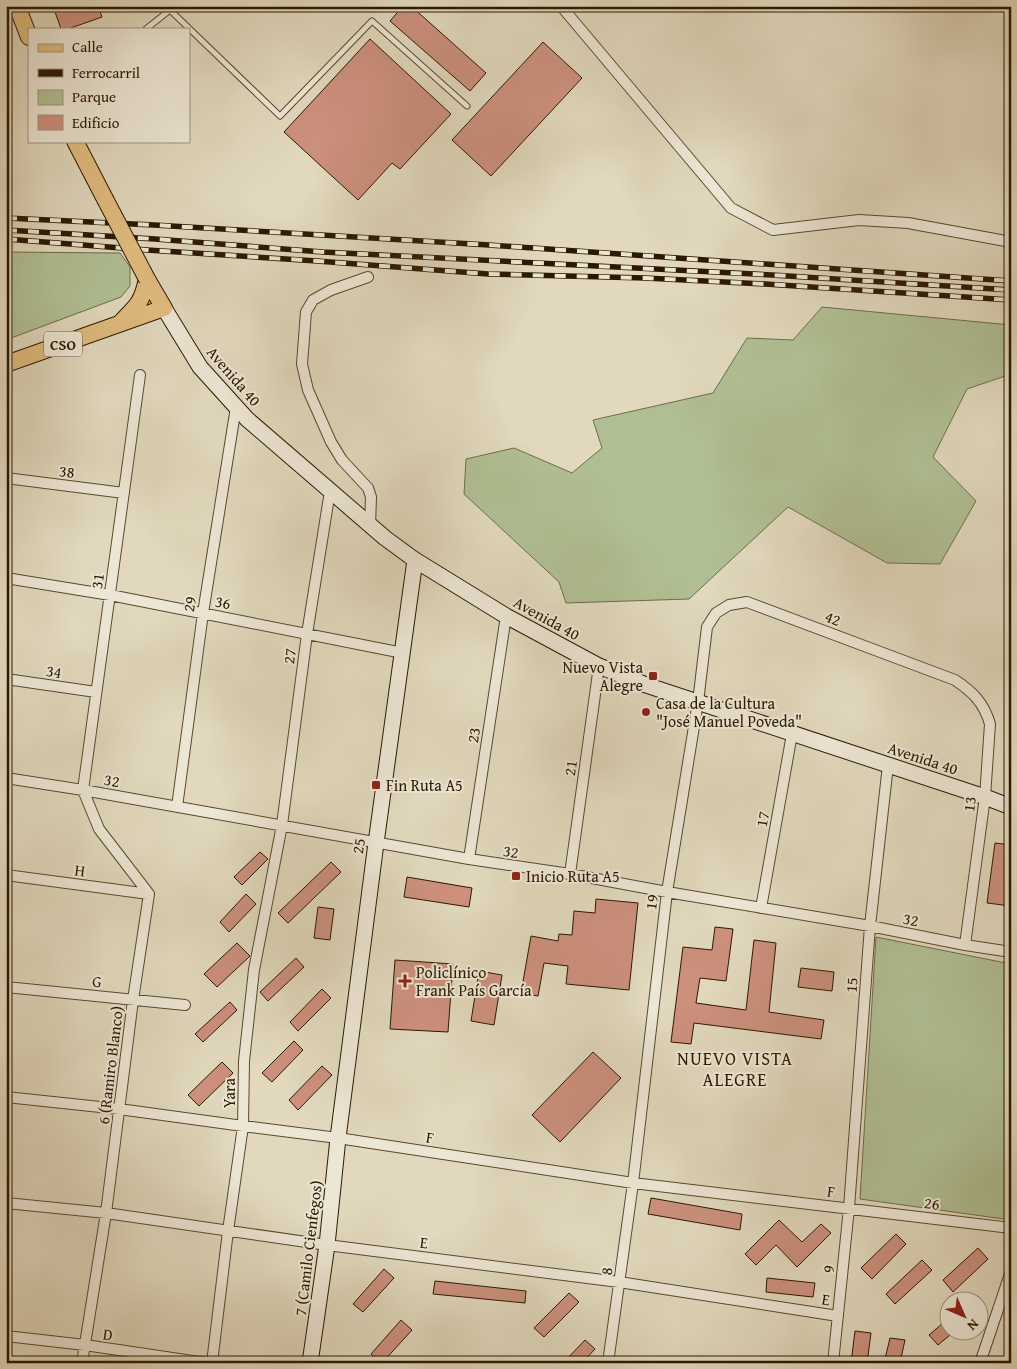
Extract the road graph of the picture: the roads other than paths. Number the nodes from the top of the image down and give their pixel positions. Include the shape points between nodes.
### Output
1 (17, 6) edge
2 (173, 8) edge
3 (566, 8) edge
4 (147, 28) edge
5 (28, 34) edge
6 (467, 106) dead end
7 (76, 142) edge
8 (1011, 242) edge
9 (368, 277) dead end
10 (148, 279) junction
11 (164, 308) junction
12 (119, 324) junction
13 (6, 364) edge
14 (140, 375) dead end
15 (236, 407) junction
16 (6, 478) edge
17 (330, 491) junction
18 (124, 494) junction
19 (370, 526) junction
20 (415, 560) junction
21 (6, 578) edge
22 (110, 595) junction
23 (203, 613) junction
24 (506, 616) junction
25 (707, 627) joint
26 (307, 634) junction
27 (403, 653) junction
28 (599, 666) junction
29 (6, 679) edge
30 (955, 680) joint
31 (96, 692) junction
32 (698, 702) junction
33 (792, 734) junction
34 (888, 765) junction
35 (6, 778) edge
36 (83, 790) junction
37 (985, 797) junction
38 (177, 806) junction
39 (1011, 807) edge
40 (282, 825) junction
41 (376, 843) junction
42 (469, 859) junction
43 (570, 874) junction
44 (6, 875) edge
45 (667, 892) junction
46 (149, 894) junction
47 (761, 908) junction
48 (870, 926) junction
49 (965, 945) junction
50 (1011, 952) edge
51 (6, 987) edge
52 (133, 1000) junction
53 (184, 1005) dead end
54 (6, 1097) edge
55 (119, 1109) junction
56 (244, 1126) junction
57 (338, 1138) junction
58 (633, 1183) junction
59 (6, 1202) edge
60 (849, 1208) junction
61 (106, 1213) junction
62 (1011, 1228) edge
63 (228, 1231) junction
64 (327, 1245) junction
65 (1011, 1271) edge
66 (619, 1282) junction
67 (838, 1316) junction
68 (6, 1336) edge
69 (85, 1345) junction
70 (82, 1363) edge
71 (206, 1363) edge
72 (212, 1363) edge
73 (310, 1363) edge
74 (608, 1363) edge
75 (833, 1363) edge
76 (980, 1363) edge

1 - 5 main road
2 - 4 lane
2 - 6 lane via 280,116 372,21
3 - 8 street via 732,208 764,226 773,230 858,220 908,224
7 - 10 main road, bridge
9 - 19 street via 313,300 306,312 302,364 308,390 331,442 342,460 368,488 371,497
10 - 11 main road
10 - 12 main road, CSO via 138,306
11 - 12 main road, CSO
11 - 15 main road, Avenida 40 via 200,367
12 - 13 main road, CSO
14 - 18 street, 31
15 - 17 main road, Avenida 40
15 - 23 street, 29
16 - 18 street, 38
17 - 19 main road, Avenida 40
17 - 26 street, 27
18 - 22 street, 31
19 - 20 main road, Avenida 40
20 - 24 main road, Avenida 40
20 - 27 main road, 25
21 - 22 street, 36
22 - 23 street, 36
22 - 31 street, 31
23 - 26 street, 36
23 - 38 street, 29
24 - 28 main road, Avenida 40
24 - 42 street, 23
25 - 30 street, 42 via 716,614 729,605 747,602
25 - 32 street, 19
26 - 27 street, 36
26 - 40 street, 27
27 - 41 main road, 25
28 - 32 main road, Avenida 40
28 - 43 street, 21
29 - 31 street, 34
30 - 37 street, 13 via 970,690 982,705 990,724
31 - 36 street, 31
32 - 33 main road, Avenida 40
32 - 45 street, 19
33 - 34 main road, Avenida 40
33 - 47 street, 17
34 - 37 main road, Avenida 40
34 - 48 street, 15
35 - 36 street, 32
36 - 38 street, 32
36 - 46 street via 99,829
37 - 39 main road, Avenida 40
37 - 49 street, 13
38 - 40 street, 32
40 - 41 street, 32
40 - 56 street, Yara via 254,970 244,1060
41 - 42 street, 32
41 - 57 main road, 25
42 - 43 street, 32
43 - 45 street, 32
44 - 46 street, H
45 - 47 street, 32
45 - 58 street, 19
46 - 52 street, 6 (Ramiro Blanco)
47 - 48 street, 32
48 - 49 street, 32
48 - 60 street, 15
49 - 50 street, 32
51 - 52 street, G
52 - 53 street, G
52 - 55 street, 6 (Ramiro Blanco)
54 - 55 street, F
55 - 56 street, F
55 - 61 street, 6 (Ramiro Blanco)
56 - 57 street, F
56 - 63 street, Yara
57 - 58 street, F
57 - 64 main road, 7 (Camilo Cienfegos)
58 - 60 street, F
58 - 66 street, 8
59 - 61 street, E
60 - 62 street, 26
60 - 67 street, 9
61 - 63 street, E
61 - 69 street, 6 (Ramiro Blanco)
63 - 64 street, E
63 - 72 street, Yara
64 - 66 street, E
64 - 73 main road, 7 (Camilo Cienfegos)
65 - 76 street
66 - 67 street, E
66 - 74 street, 8
67 - 75 street, 9
68 - 69 street, D
69 - 70 street, 6 (Ramiro Blanco)
69 - 71 street, D

